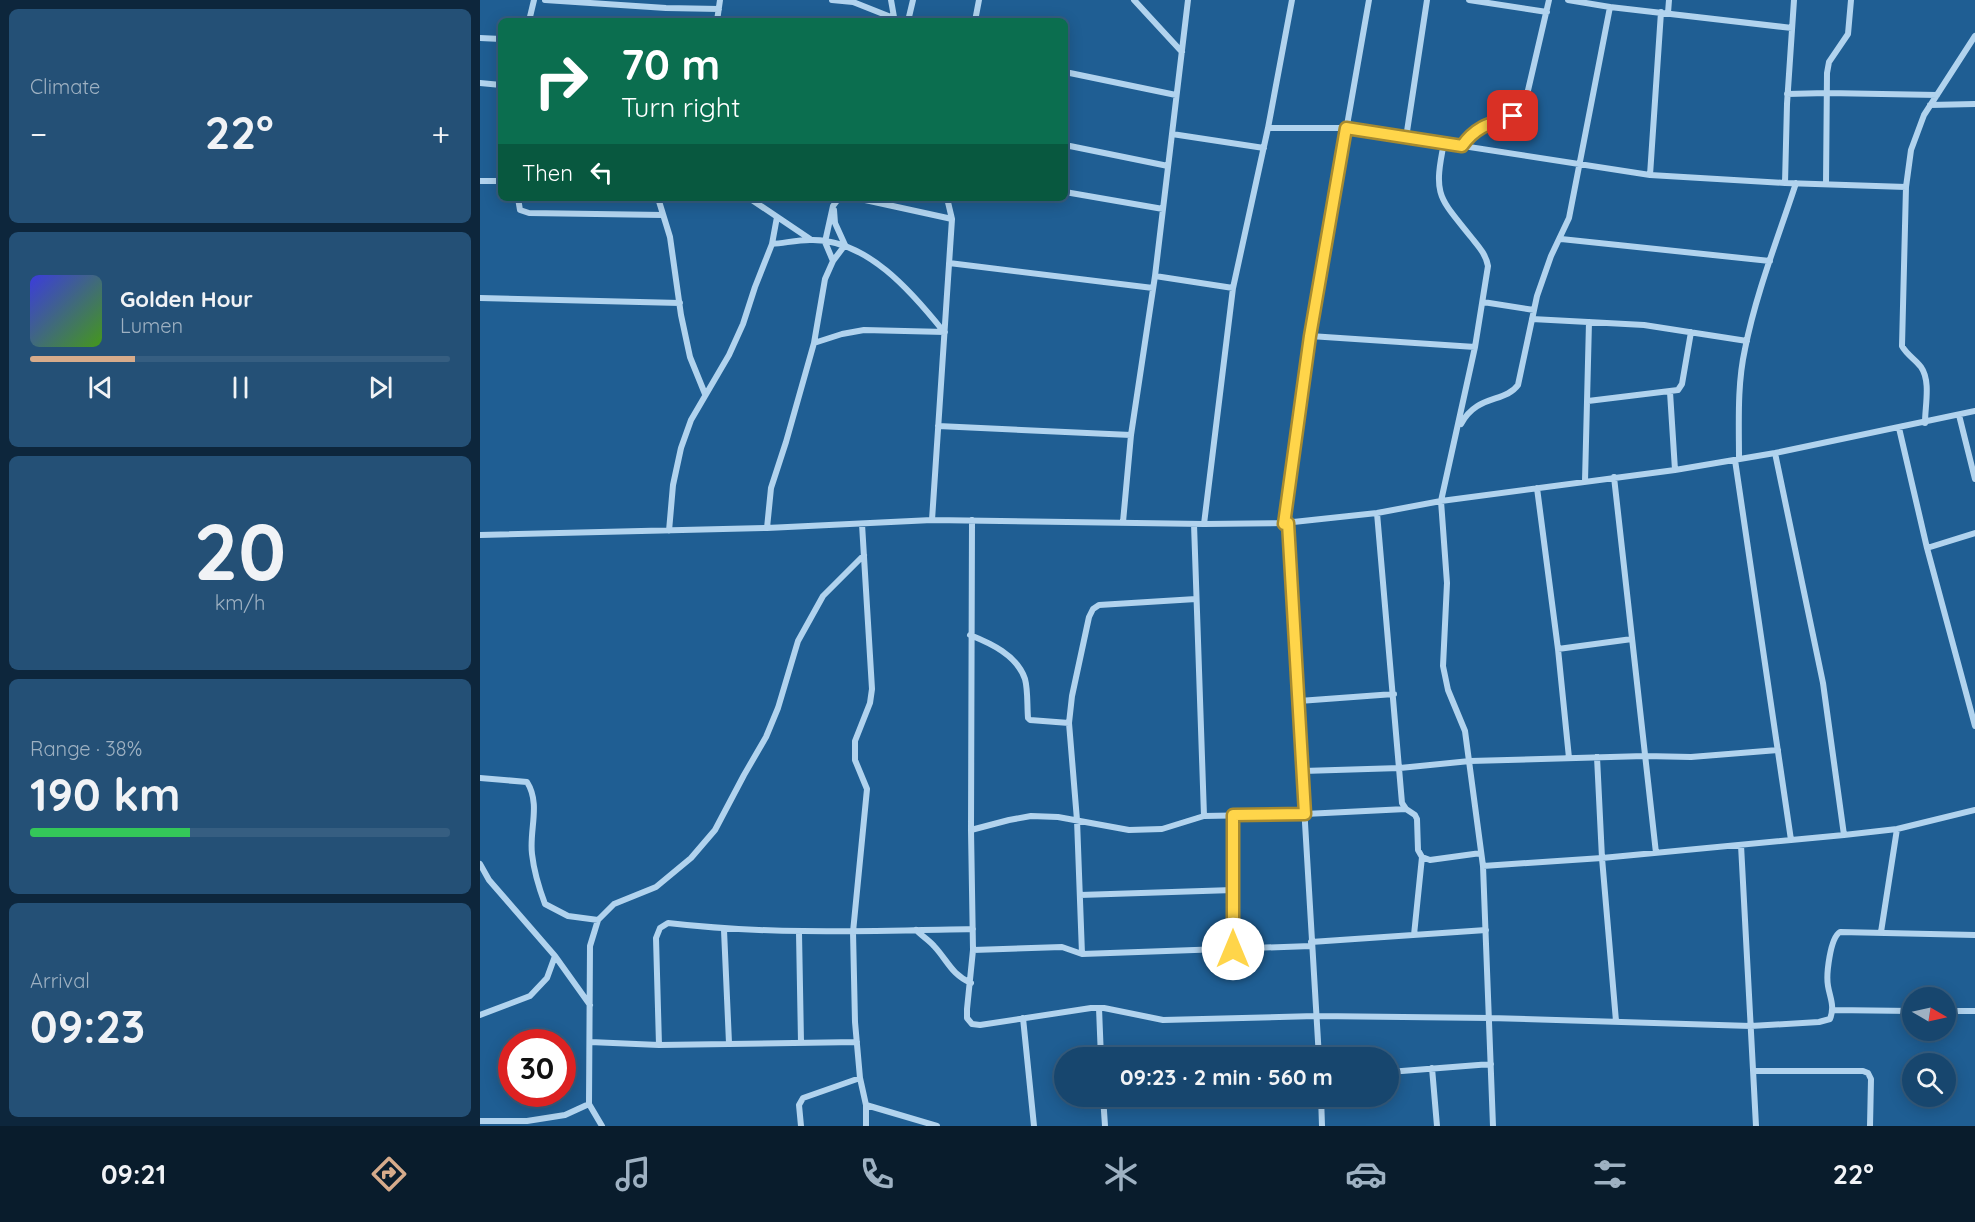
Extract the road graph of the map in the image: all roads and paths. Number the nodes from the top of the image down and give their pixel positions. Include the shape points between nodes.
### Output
1 (534, 0) edge
2 (545, 0) edge
3 (720, 0) edge
4 (832, 0) edge
5 (891, 0) edge
6 (913, 0) edge
7 (979, 0) edge
8 (1134, 0) edge
9 (1188, 0) edge
10 (1292, 0) edge
11 (1368, 0) edge
12 (1426, 0) edge
13 (1469, 0) edge
14 (1549, 0) edge
15 (1568, 0) edge
16 (1669, 0) edge
17 (1794, 0) edge
18 (1851, 0) edge
19 (1610, 7) junction
20 (719, 9) junction
21 (1547, 12) junction
22 (1664, 13) junction
23 (531, 18) edge
24 (718, 18) edge
25 (895, 18) edge
26 (898, 18) edge
27 (909, 18) edge
28 (976, 18) edge
29 (1792, 28) junction
30 (1975, 36) edge
31 (480, 38) edge
32 (498, 39) edge
33 (1182, 52) junction
34 (1068, 73) edge
35 (480, 82) edge
36 (498, 85) edge
37 (1827, 93) junction
38 (1787, 94) junction
39 (1176, 95) junction
40 (1937, 95) junction
41 (1930, 105) junction
42 (1975, 105) edge
43 (1268, 128) junction
44 (1346, 128) junction
45 (1172, 134) junction
46 (1406, 138) junction
47 (1444, 143) junction
48 (1068, 146) edge
49 (1462, 146) junction
50 (1264, 148) junction
51 (1581, 164) junction
52 (1168, 165) junction
53 (1650, 175) junction
54 (480, 181) edge
55 (498, 181) edge
56 (1785, 183) junction
57 (1796, 183) junction
58 (1826, 184) junction
59 (1906, 187) junction
60 (1068, 193) edge
61 (518, 201) edge
62 (659, 201) edge
63 (753, 201) edge
64 (837, 201) edge
65 (870, 201) edge
66 (948, 201) edge
67 (833, 206) junction
68 (1163, 209) junction
69 (663, 215) junction
70 (777, 217) junction
71 (952, 219) junction
72 (811, 239) junction
73 (1561, 239) junction
74 (825, 242) junction
75 (772, 244) junction
76 (845, 245) junction
77 (834, 261) junction
78 (1770, 261) junction
79 (949, 263) junction
80 (1155, 276) junction
81 (1153, 288) junction
82 (1233, 288) junction
83 (480, 298) edge
84 (1483, 302) junction
85 (680, 303) junction
86 (1534, 310) junction
87 (1532, 319) junction
88 (1589, 322) junction
89 (945, 332) junction
90 (1690, 332) junction
91 (1310, 336) junction
92 (1747, 340) junction
93 (814, 343) junction
94 (1475, 347) junction
95 (1670, 392) junction
96 (705, 394) junction
97 (1588, 401) junction
98 (1975, 411) edge
99 (1959, 416) junction
100 (1925, 423) junction
101 (938, 426) junction
102 (1899, 428) junction
103 (1458, 429) junction
104 (1131, 435) junction
105 (1775, 453) junction
106 (1737, 460) junction
107 (1675, 470) junction
108 (1614, 477) junction
109 (1975, 479) edge
110 (1585, 482) junction
111 (1537, 488) junction
112 (1442, 501) junction
113 (1377, 513) junction
114 (932, 520) junction
115 (972, 520) junction
116 (1122, 522) junction
117 (1286, 523) junction
118 (862, 524) junction
119 (1194, 524) junction
120 (1204, 524) junction
121 (767, 528) junction
122 (669, 531) junction
123 (1975, 533) edge
124 (480, 535) edge
125 (1927, 548) junction
126 (864, 555) junction
127 (1196, 599) junction
128 (970, 634) junction
129 (1632, 639) junction
130 (1558, 649) junction
131 (1394, 694) junction
132 (1972, 700) edge
133 (1299, 701) junction
134 (1069, 723) junction
135 (1975, 726) edge
136 (1778, 750) junction
137 (1645, 756) junction
138 (1597, 757) junction
139 (1569, 758) junction
140 (1470, 761) junction
141 (1400, 768) junction
142 (1303, 771) junction
143 (480, 778) edge
144 (1406, 809) junction
145 (1975, 810) edge
146 (1305, 814) junction
147 (1233, 815) junction
148 (1204, 816) junction
149 (1077, 820) junction
150 (1897, 829) junction
151 (971, 830) junction
152 (1844, 835) junction
153 (1791, 840) junction
154 (1741, 845) junction
155 (1481, 853) junction
156 (1656, 854) junction
157 (1422, 857) junction
158 (1602, 858) junction
159 (480, 864) edge
160 (1483, 866) junction
161 (1233, 890) junction
162 (1080, 895) junction
163 (598, 920) junction
164 (973, 929) junction
165 (724, 930) junction
166 (916, 930) junction
167 (1486, 930) junction
168 (853, 932) junction
169 (1881, 932) junction
170 (800, 933) junction
171 (1414, 935) junction
172 (1975, 935) edge
173 (1311, 944) junction
174 (1233, 949) junction
175 (973, 950) junction
176 (1082, 954) junction
177 (555, 956) junction
178 (971, 983) junction
179 (590, 1006) junction
180 (1099, 1008) junction
181 (1832, 1010) junction
182 (1902, 1011) edge
183 (1956, 1011) edge
184 (1975, 1011) edge
185 (480, 1015) edge
186 (1316, 1016) junction
187 (1023, 1018) junction
188 (1490, 1018) junction
189 (1616, 1021) junction
190 (1751, 1026) junction
191 (590, 1042) junction
192 (801, 1042) junction
193 (857, 1042) junction
194 (729, 1043) junction
195 (659, 1044) junction
196 (1101, 1047) edge
197 (1318, 1047) edge
198 (1491, 1064) junction
199 (1432, 1068) junction
200 (1399, 1071) edge
201 (1753, 1071) junction
202 (860, 1078) junction
203 (589, 1104) junction
204 (866, 1105) junction
205 (1104, 1107) edge
206 (1322, 1107) edge
207 (480, 1121) edge
208 (511, 1123) edge
209 (602, 1126) edge
210 (801, 1126) edge
211 (866, 1126) edge
212 (937, 1126) edge
213 (1034, 1126) edge
214 (1105, 1126) edge
215 (1323, 1126) edge
216 (1437, 1126) edge
217 (1493, 1126) edge
218 (1756, 1126) edge
219 (1870, 1126) edge

1 - 23 street
2 - 20 street
3 - 20 street
4 - 25 street via 853,2
5 - 26 street
6 - 27 street
7 - 28 street
8 - 33 street
9 - 33 street
10 - 43 street
11 - 44 street
12 - 46 street
13 - 21 street
14 - 21 street
15 - 19 street
16 - 22 street
17 - 29 street
18 - 37 street via 1848,34 1829,62
19 - 22 street
19 - 51 street
20 - 24 street
21 - 49 street via 1527,99 1513,116 1482,126
22 - 29 street
22 - 53 street
29 - 38 street
30 - 40 street
31 - 32 street
33 - 39 street
34 - 39 street
35 - 36 street
37 - 38 street
37 - 40 street
37 - 58 street
38 - 56 street
39 - 45 street
40 - 41 street
41 - 42 street
41 - 59 street via 1911,150
43 - 44 street
43 - 50 street
44 - 46 street
44 - 91 street
45 - 50 street
45 - 52 street
46 - 47 street
47 - 49 street
47 - 84 street via 1438,184 1443,202 1487,259
48 - 52 street
49 - 51 street
50 - 82 street
51 - 53 street
51 - 73 street
52 - 68 street
53 - 56 street
54 - 55 street
56 - 57 street
57 - 58 street
57 - 78 street
58 - 59 street
59 - 100 street via 1902,346 1926,378
60 - 68 street
61 - 69 street via 520,210 529,213
62 - 69 street
63 - 70 street
64 - 67 street
65 - 71 street
66 - 71 street
67 - 74 street
67 - 76 street via 835,223
68 - 80 street
69 - 85 street
70 - 72 street
70 - 75 street
71 - 79 street
72 - 74 street
72 - 75 street
73 - 78 street
73 - 86 street via 1551,256
74 - 76 street
74 - 77 street
75 - 96 street via 729,356
76 - 77 street
76 - 89 street via 865,255 914,294
77 - 93 street via 825,279
78 - 92 street
79 - 81 street
79 - 89 street
80 - 81 street
80 - 82 street
81 - 104 street
82 - 120 street
83 - 85 street
84 - 86 street
84 - 94 street
85 - 96 street via 690,357
86 - 87 street
87 - 88 street
87 - 103 street via 1518,385 1513,391 1470,409
88 - 90 street
88 - 97 street
89 - 93 street via 864,330
89 - 101 street
90 - 92 street
90 - 95 street via 1682,384
91 - 94 street
91 - 117 street
92 - 106 street
93 - 121 street via 771,488
94 - 103 street
95 - 97 street
95 - 107 street
96 - 122 street via 681,448
97 - 110 street
98 - 99 street
99 - 100 street
99 - 109 street
100 - 102 street
101 - 104 street
101 - 114 street
102 - 105 street
102 - 125 street
103 - 112 street
104 - 116 street
105 - 106 street
105 - 152 street via 1823,683
106 - 107 street
106 - 136 street
107 - 108 street
108 - 110 street
108 - 129 street
110 - 111 street
111 - 112 street
111 - 130 street
112 - 113 street
112 - 140 street via 1447,583 1443,666 1448,690 1466,731
113 - 117 street
113 - 131 street
114 - 115 street
114 - 118 street
115 - 116 street
115 - 128 street
116 - 119 street
117 - 120 street
117 - 133 street
118 - 121 street
118 - 126 street
119 - 120 street
119 - 127 street
121 - 122 street
122 - 124 street
123 - 125 street
125 - 132 street
126 - 163 street via 823,596 798,641 766,737 715,830 691,858 656,887 614,904
126 - 168 street via 872,689 855,741 855,760 867,789
127 - 134 street via 1100,605 1093,609 1081,650
127 - 148 street
128 - 134 street via 994,645 1021,670 1030,720
128 - 151 street
129 - 130 street
129 - 137 street
130 - 139 street
131 - 133 street
131 - 141 street
132 - 135 street
133 - 142 street
134 - 149 street
136 - 137 street via 1691,757
136 - 153 street
137 - 138 street
137 - 156 street
138 - 139 street
138 - 158 street
139 - 140 street
140 - 141 street
140 - 155 street
141 - 142 street
141 - 144 street via 1402,803
142 - 146 street
143 - 163 street via 527,782 533,792 531,852 545,904 568,916
144 - 146 street
144 - 157 street via 1417,819 1418,850
145 - 150 street
146 - 147 street
146 - 173 street
147 - 148 street
147 - 161 street
148 - 149 street via 1162,829 1109,827
149 - 151 street via 1031,816
149 - 162 street
150 - 152 street
150 - 169 street
151 - 164 street
152 - 153 street
153 - 154 street
154 - 156 street
154 - 190 street
155 - 157 street via 1430,860
155 - 160 street
156 - 158 street
157 - 171 street
158 - 160 street
158 - 189 street
159 - 177 street via 489,880
160 - 167 street
161 - 162 street
161 - 174 street
162 - 176 street
163 - 179 street via 590,946
164 - 166 street
164 - 175 street
165 - 170 street
165 - 194 street
165 - 195 street via 668,923 660,928 656,938
166 - 168 street
166 - 178 street via 960,978
167 - 171 street
167 - 188 street
168 - 170 street
168 - 193 street
169 - 172 street
169 - 181 street via 1836,934 1829,964
170 - 192 street
171 - 173 street
173 - 174 street
173 - 186 street
174 - 176 street
175 - 176 street via 1062,947
175 - 178 street
177 - 179 street
177 - 185 street via 547,978 530,996
178 - 187 street via 968,1018 972,1024
179 - 191 street
180 - 186 street via 1163,1020
180 - 187 street
180 - 196 street
181 - 182 street
181 - 190 street via 1827,1021
183 - 184 street
186 - 188 street
186 - 197 street
187 - 213 street
188 - 189 street
188 - 198 street
189 - 190 street
190 - 201 street
191 - 195 street
191 - 203 street
192 - 193 street
192 - 194 street
193 - 202 street
194 - 195 street
198 - 199 street
198 - 217 street
199 - 200 street
199 - 216 street
201 - 218 street
201 - 219 street via 1868,1073
202 - 204 street
202 - 210 street via 803,1098 799,1105
203 - 208 street via 565,1116
203 - 209 street
204 - 211 street
204 - 212 street
205 - 214 street
206 - 215 street
207 - 208 street

